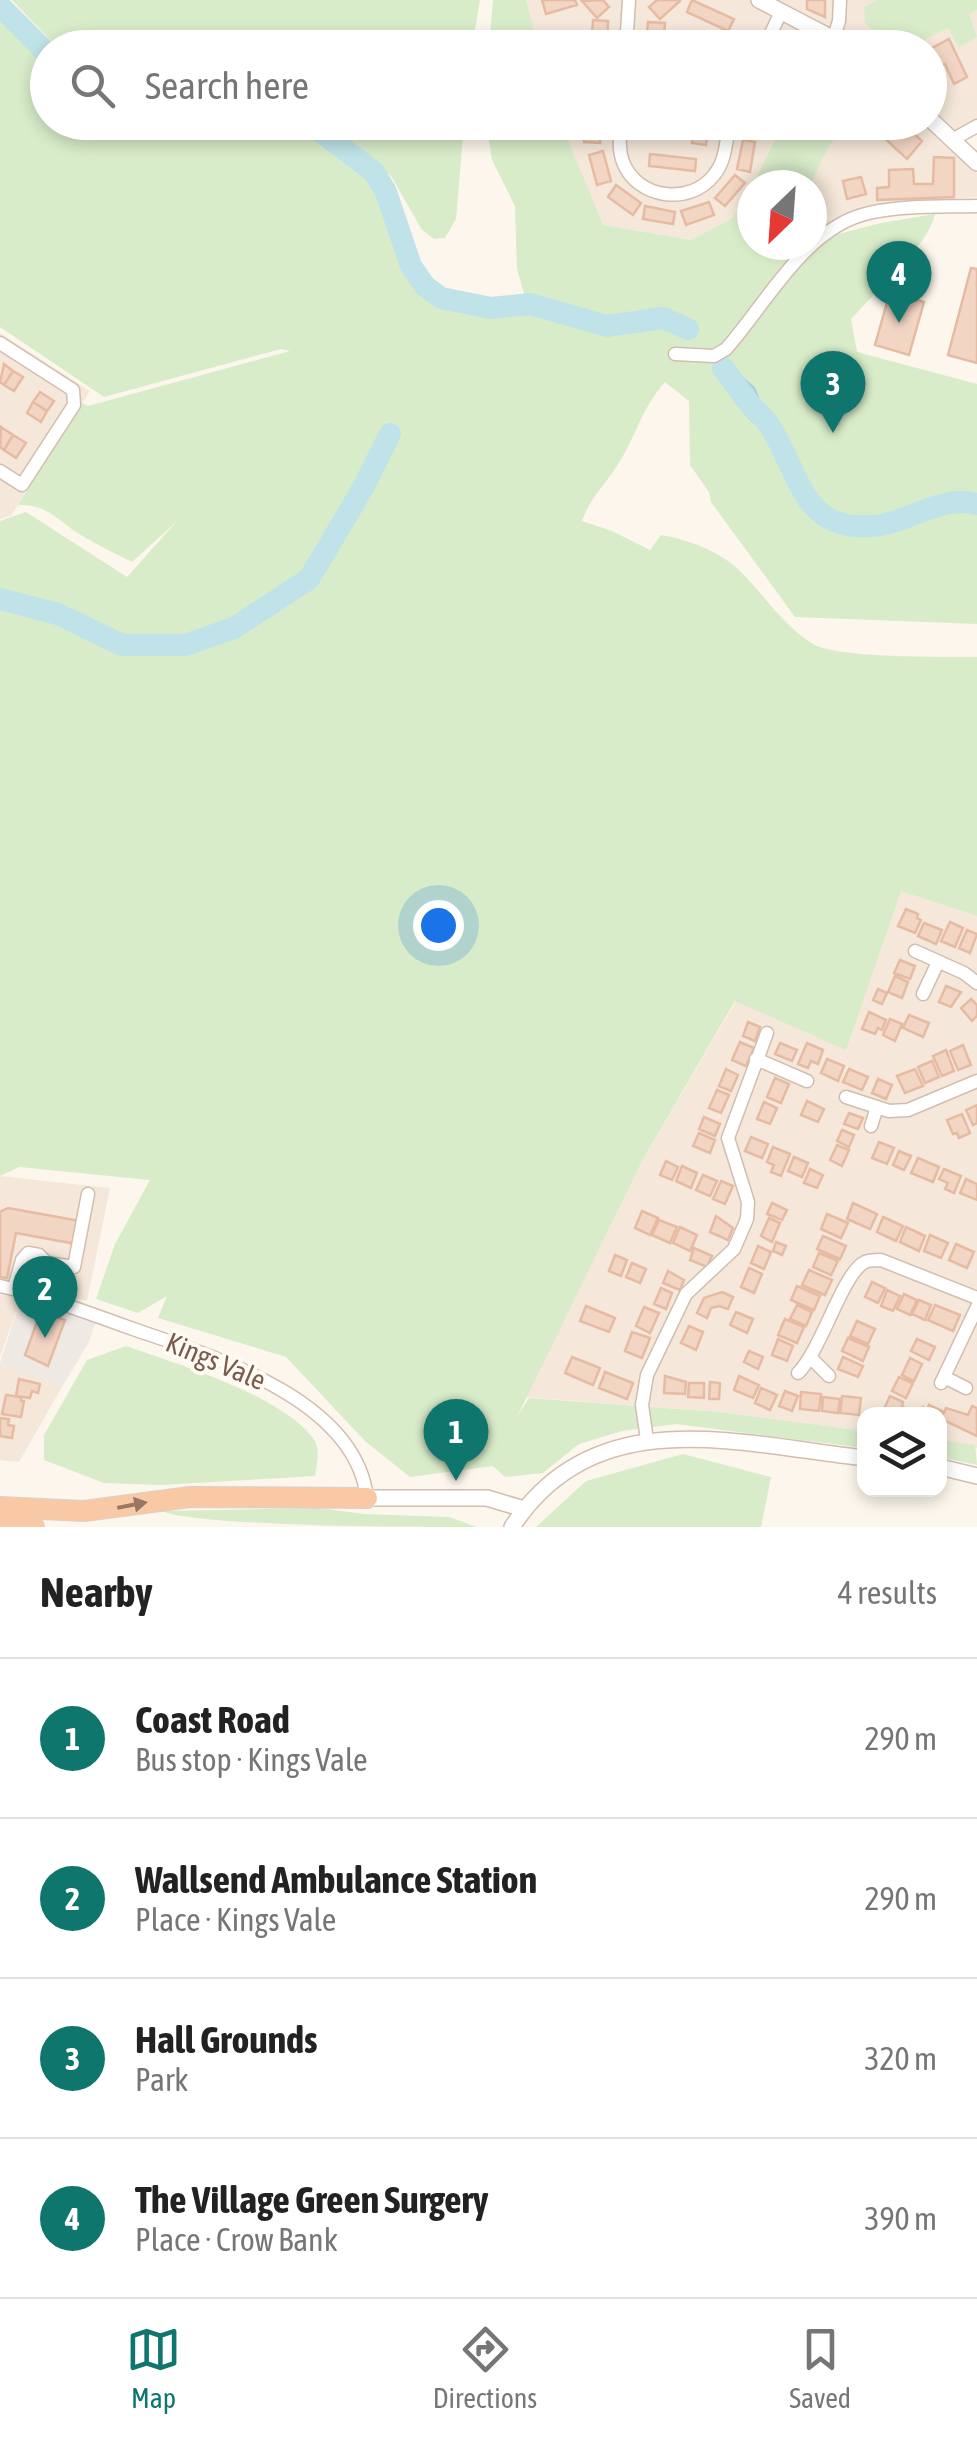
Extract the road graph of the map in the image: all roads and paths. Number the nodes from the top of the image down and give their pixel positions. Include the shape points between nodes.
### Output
1 (629, 0) edge
2 (759, 0) edge
3 (843, 2) edge
4 (781, 12) junction
5 (627, 30) edge
6 (772, 30) edge
7 (819, 30) edge
8 (836, 30) edge
9 (977, 126) edge
10 (947, 135) edge
11 (620, 140) edge
12 (726, 140) edge
13 (952, 140) junction
14 (977, 163) edge
15 (977, 206) edge
16 (0, 343) edge
17 (675, 354) dead end
18 (0, 471) edge
19 (914, 951) dead end
20 (938, 962) junction
21 (977, 982) edge
22 (923, 994) dead end
23 (767, 1034) dead end
24 (756, 1059) junction
25 (807, 1081) dead end
26 (977, 1081) edge
27 (846, 1097) dead end
28 (876, 1107) junction
29 (871, 1126) dead end
30 (88, 1194) dead end
31 (7, 1287) edge
32 (977, 1298) edge
33 (977, 1306) edge
34 (812, 1359) junction
35 (798, 1373) dead end
36 (830, 1376) dead end
37 (966, 1388) dead end
38 (647, 1440) junction
39 (857, 1457) edge
40 (947, 1469) edge
41 (977, 1476) edge
42 (367, 1498) junction
43 (0, 1506) edge
44 (524, 1509) junction
45 (0, 1523) edge
46 (34, 1527) edge
47 (512, 1527) edge

1 - 5 street
2 - 4 street
3 - 8 street
4 - 6 street
4 - 7 street
9 - 13 street
10 - 13 street
11 - 12 street via 625,166 641,185 667,195 692,192 714,176
13 - 14 street
15 - 17 street via 852,218 810,248 721,353
16 - 18 street via 76,397 22,485
19 - 20 street
20 - 21 street
20 - 22 street
23 - 24 street
24 - 25 street
24 - 38 street via 728,1138 747,1218 734,1249 686,1294 651,1366 642,1396
26 - 28 street via 908,1110
27 - 28 street
28 - 29 street
30 - 31 street, Kings Vale via 74,1267 28,1253
31 - 42 street, Kings Vale via 215,1357 279,1388 358,1461
32 - 34 street via 867,1260 853,1271
33 - 37 street via 943,1380
34 - 35 street
34 - 36 street
38 - 39 street via 698,1439
38 - 44 street via 582,1461
40 - 41 street
43 -> 42 highway via 84,1511 190,1497
42 - 44 street via 487,1498
44 - 47 street
45 - 46 highway

